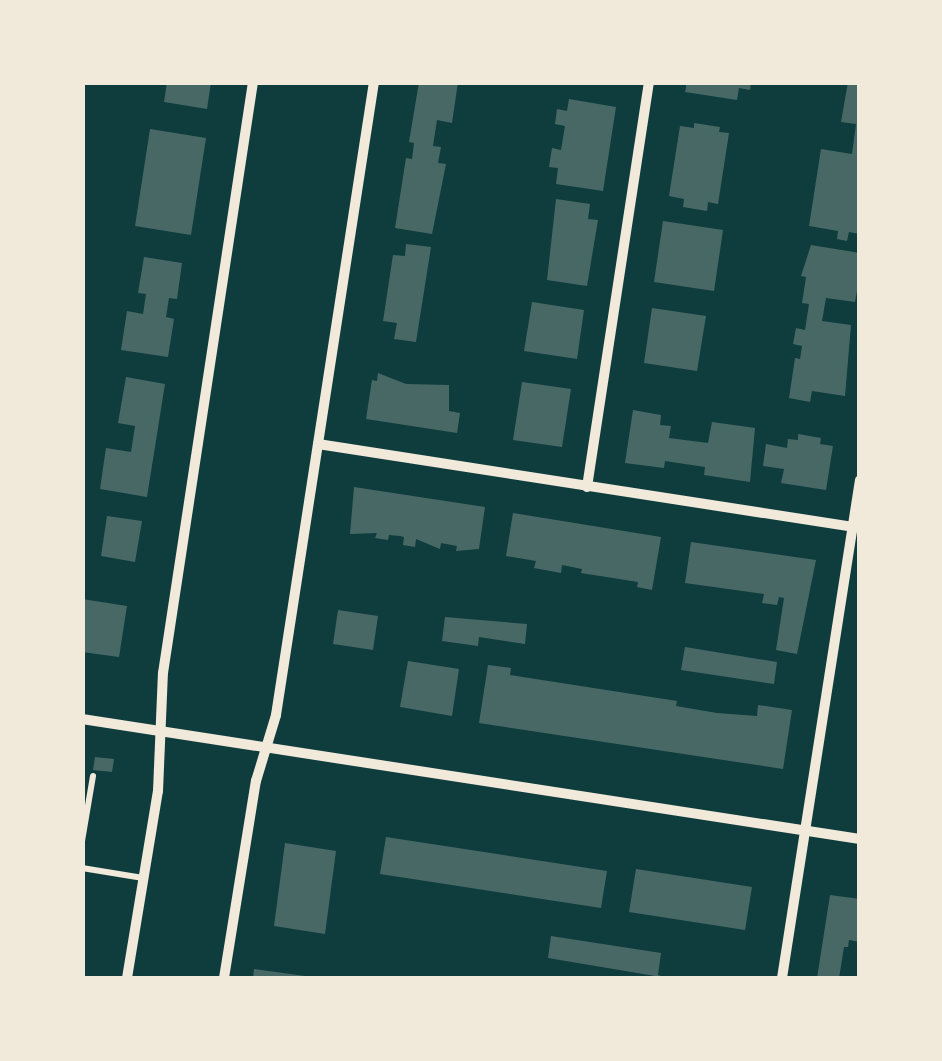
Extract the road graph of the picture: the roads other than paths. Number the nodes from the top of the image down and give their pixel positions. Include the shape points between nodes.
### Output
1 (252, 82) edge
2 (374, 82) edge
3 (649, 82) edge
4 (318, 444) junction
5 (860, 480) edge
6 (587, 487) junction
7 (856, 527) edge
8 (82, 719) edge
9 (161, 730) junction
10 (268, 747) junction
11 (94, 776) dead end
12 (806, 830) junction
13 (860, 839) edge
14 (82, 841) edge
15 (82, 868) edge
16 (143, 878) junction
17 (127, 978) edge
18 (224, 978) edge
19 (782, 978) edge

1 - 9 street via 163,673
2 - 4 street
3 - 6 street
4 - 6 street
4 - 10 street
5 - 7 street
6 - 7 street
7 - 12 street
8 - 9 street
9 - 10 street
9 - 16 street
10 - 12 street
10 - 18 street via 256,781
11 - 14 lane
12 - 13 street
12 - 19 street
15 - 16 lane
16 - 17 street

